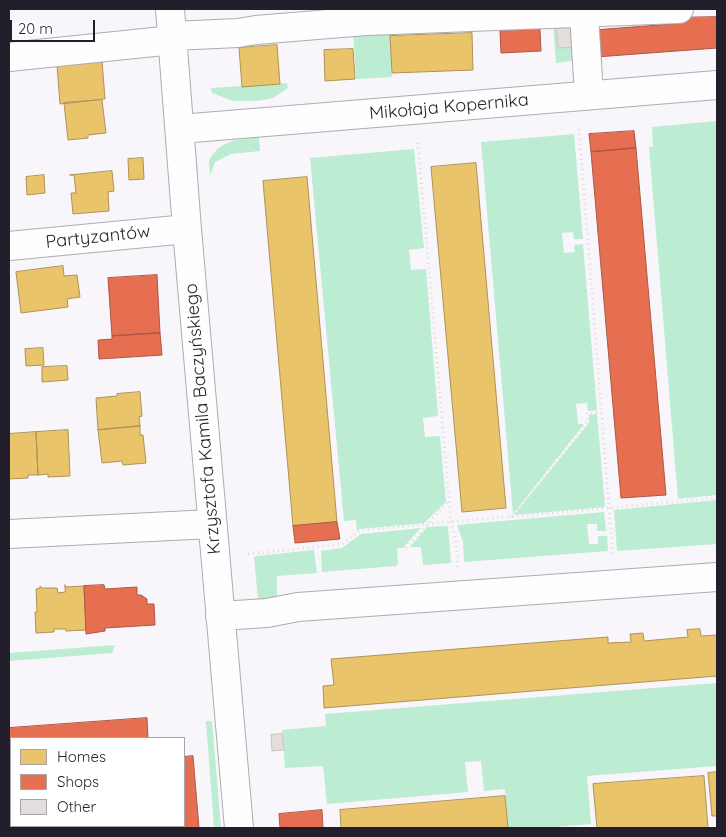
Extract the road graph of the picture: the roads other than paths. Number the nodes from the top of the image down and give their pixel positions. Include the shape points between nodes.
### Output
1 (170, 9) edge
2 (679, 9) edge
3 (584, 14) junction
4 (172, 38) junction
5 (9, 57) edge
6 (717, 85) edge
7 (589, 95) junction
8 (180, 129) junction
9 (187, 229) junction
10 (9, 246) edge
11 (212, 524) junction
12 (9, 534) edge
13 (717, 577) edge
14 (220, 616) junction
15 (239, 828) edge

1 - 4 street, Krzysztofa Kamila Baczyńskiego
2 - 3 street
3 - 4 street via 366,21
3 - 7 street
4 - 5 street
4 - 8 street, Krzysztofa Kamila Baczyńskiego
6 - 7 street, Mikołaja Kopernika
7 - 8 street, Mikołaja Kopernika
8 - 9 street, Krzysztofa Kamila Baczyńskiego
9 - 10 street, Partyzantów
9 - 11 street, Krzysztofa Kamila Baczyńskiego
11 - 12 street
11 - 14 street, Krzysztofa Kamila Baczyńskiego
13 - 14 street
14 - 15 street, Krzysztofa Kamila Baczyńskiego

